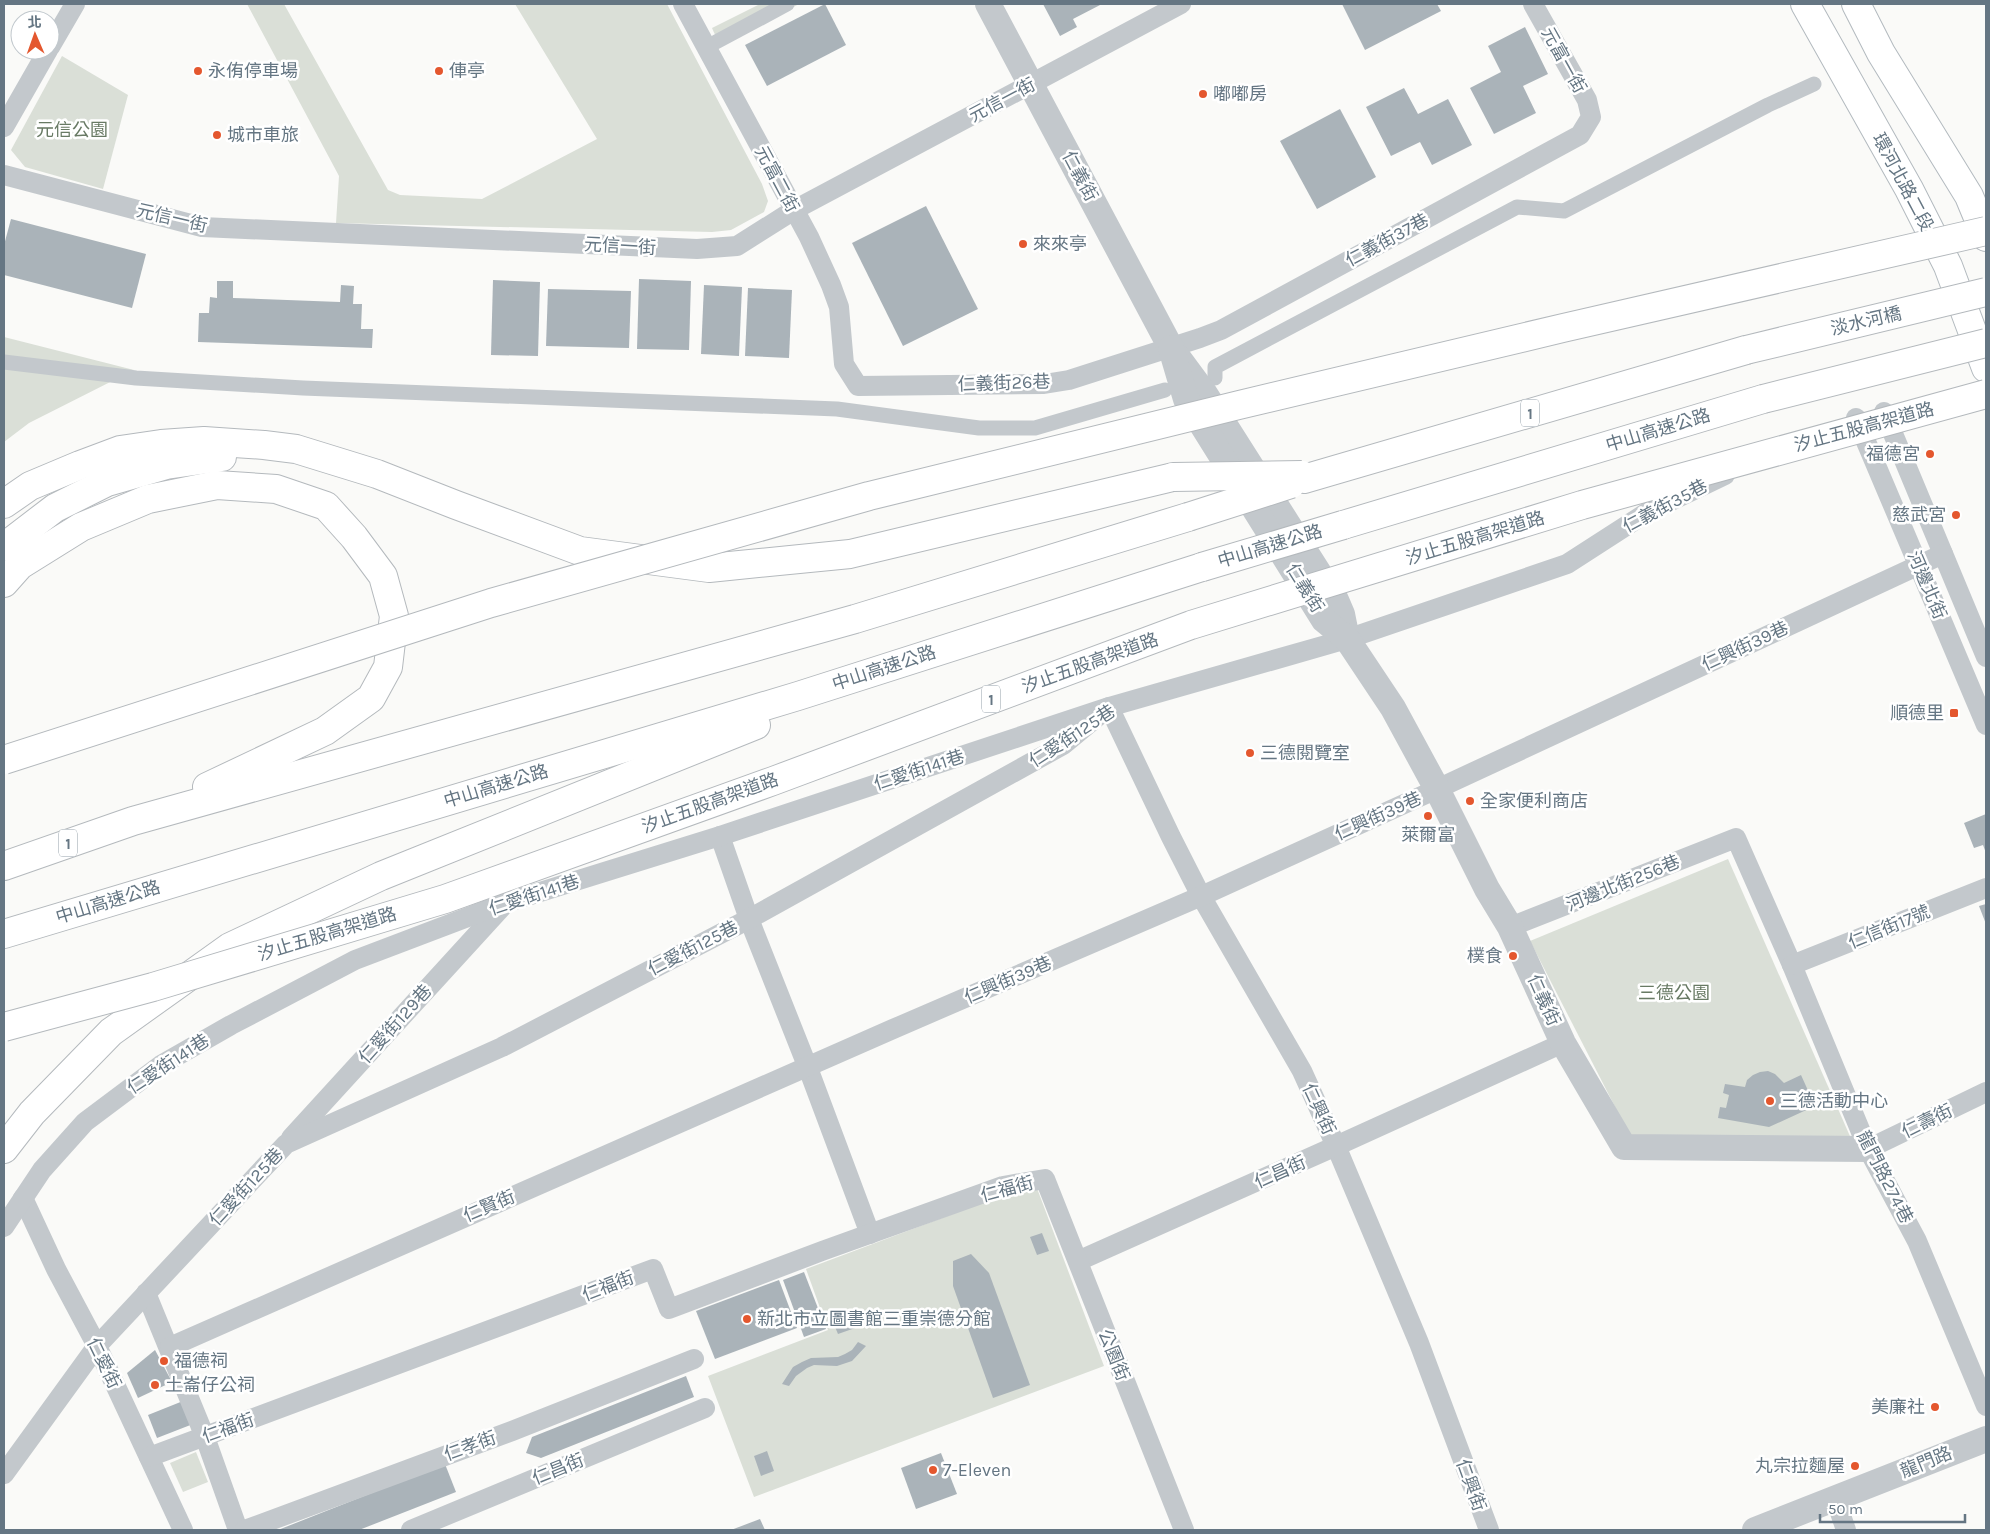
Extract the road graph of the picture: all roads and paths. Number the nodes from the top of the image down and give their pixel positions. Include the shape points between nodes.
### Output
1 (75, 4) edge
2 (683, 4) edge
3 (787, 4) edge
4 (988, 4) edge
5 (1181, 4) edge
6 (1533, 4) edge
7 (1805, 4) edge
8 (1856, 4) edge
9 (60, 30) edge
10 (716, 42) dead end
11 (42, 60) edge
12 (1031, 84) junction
13 (1814, 84) dead end
14 (1591, 117) joint
15 (4, 127) edge
16 (4, 175) edge
17 (794, 210) junction
18 (1986, 232) edge
19 (1986, 237) edge
20 (1986, 292) edge
21 (1986, 343) edge
22 (1171, 348) junction
23 (4, 362) edge
24 (844, 364) joint
25 (1986, 368) edge
26 (1216, 378) dead end
27 (1986, 380) edge
28 (1165, 390) dead end
29 (1986, 394) edge
30 (1884, 412) junction
31 (1856, 418) junction
32 (329, 458) junction
33 (1307, 477) junction
34 (4, 504) edge
35 (4, 547) edge
36 (1943, 554) junction
37 (1919, 565) junction
38 (4, 583) edge
39 (1346, 639) junction
40 (968, 642) junction
41 (1986, 657) edge
42 (1109, 707) junction
43 (1986, 724) edge
44 (4, 760) edge
45 (1437, 789) junction
46 (133, 821) junction
47 (720, 836) junction
48 (1736, 838) joint
49 (4, 866) edge
50 (1986, 888) edge
51 (1201, 896) junction
52 (505, 903) junction
53 (749, 919) junction
54 (1510, 927) junction
55 (4, 934) edge
56 (1792, 965) junction
57 (4, 1028) edge
58 (1563, 1042) junction
59 (808, 1068) junction
60 (1986, 1092) edge
61 (286, 1144) junction
62 (1336, 1146) junction
63 (4, 1149) edge
64 (1868, 1149) junction
65 (1045, 1179) joint
66 (23, 1198) junction
67 (4, 1227) edge
68 (870, 1234) junction
69 (1078, 1261) junction
70 (146, 1293) junction
71 (97, 1346) junction
72 (170, 1347) junction
73 (694, 1359) dead end
74 (1986, 1406) edge
75 (705, 1408) dead end
76 (205, 1437) junction
77 (1986, 1439) edge
78 (148, 1457) junction
79 (4, 1474) edge
80 (1835, 1498) junction
81 (183, 1530) edge
82 (238, 1530) edge
83 (245, 1530) edge
84 (411, 1530) edge
85 (1184, 1530) edge
86 (1488, 1530) edge
87 (1755, 1530) edge
88 (1846, 1530) edge

1 - 9 street
2 - 17 street, 元富二街
3 - 10 street
4 - 12 street, 仁義街
5 - 12 street, 元信一街
6 - 14 street, 元富一街 via 1587,100
7 - 25 main road, 環河北路二段 via 1909,189 1948,266
8 - 19 main road via 1881,53 1969,196
11 - 15 street
12 - 17 street, 元信一街
12 - 22 street, 仁義街
13 - 26 street via 1564,212 1517,207 1215,366
14 - 22 street, 仁義街37巷 via 1580,136 1221,330
16 - 17 street, 元信一街 via 202,227 697,250 737,246
17 - 24 street, 元富二街 via 809,236 839,307
18 - 44 main road, bridge via 1563,328 869,496 491,604
20 - 33 main road, 淡水河橋 / 1, bridge via 1746,350
21 - 40 main road, 中山高速公路, bridge via 1763,399 1202,567
22 - 24 street, 仁義街26巷 via 1069,380 1044,384 858,386
22 - 39 street, 仁義街 via 1186,399 1324,620
23 - 28 street via 136,378 303,388 837,409 978,428 1035,428
27 - 30 street, 仁義街35巷
29 - 57 main road, 汐止五股高架道路 / 1, bridge via 1582,505 1191,625 783,777 445,898 153,987
30 - 31 street, 仁義街35巷
30 - 36 street, 河邊北街
31 - 37 street, 河邊北街
31 - 39 street, 仁義街35巷 via 1824,428 1646,513 1567,564
32 - 33 main road, bridge via 580,551 709,568 850,554 1173,477
32 - 34 main road via 264,445 204,441 160,444 120,450 80,465 30,486
32 - 35 main road via 267,453 166,465 107,482 55,508
33 - 46 main road, 1, bridge via 855,619
36 - 37 street, 仁興街39巷
36 - 41 street, 河邊北街
37 - 43 street, 河邊北街
37 - 45 street, 仁興街39巷
38 - 46 main road via 20,565 81,527 148,499 217,485 276,489 326,506 383,576 394,616 388,667 371,698 325,731
39 - 42 street, 仁愛街125巷
39 - 45 street, 仁義街 via 1393,708
40 - 55 main road, 中山高速公路
40 - 63 main road via 390,872 230,946 111,1032 32,1113
42 - 47 street, 仁愛街141巷
42 - 51 street, 仁興街
42 - 53 street, 仁愛街125巷 via 1063,745
45 - 51 street, 仁興街39巷
45 - 54 street, 仁義街 via 1487,889
46 - 49 main road, 1
47 - 52 street, 仁愛街141巷
47 - 53 street
48 - 54 street, 河邊北街256巷
48 - 56 street, 龍門路274巷
50 - 56 street, 仁信街17號
51 - 59 street, 仁興街39巷
51 - 62 street, 仁興街 via 1302,1071
52 - 61 street, 仁愛街129巷
52 - 66 street, 仁愛街141巷 via 355,960 161,1065 85,1122 42,1170
53 - 59 street
53 - 61 street, 仁愛街125巷 via 502,1047
54 - 58 street, 仁義街
56 - 64 street, 龍門路274巷
58 - 62 street, 仁昌街
58 - 64 street, 仁義街 via 1624,1147
59 - 68 street
59 - 72 street, 仁賢街
60 - 64 street, 仁壽街
61 - 70 street, 仁愛街125巷
62 - 69 street, 仁昌街
62 - 86 street, 仁興街 via 1419,1343
64 - 74 street, 龍門路274巷 via 1917,1241
65 - 68 street, 仁福街 via 1003,1186
65 - 69 street, 公園街
66 - 67 street, 仁愛街141巷
66 - 71 street, 仁愛街
68 - 76 street, 仁福街 via 670,1309 654,1269
69 - 85 street, 公園街
70 - 71 street, 仁愛街125巷
70 - 72 street
71 - 78 street, 仁愛街
71 - 79 street
72 - 76 street
73 - 83 street, 仁孝街
75 - 84 street, 仁昌街
76 - 78 street, 仁福街
76 - 82 street
77 - 80 street, 龍門路
78 - 81 street, 仁愛街
80 - 87 street, 龍門路
80 - 88 street

